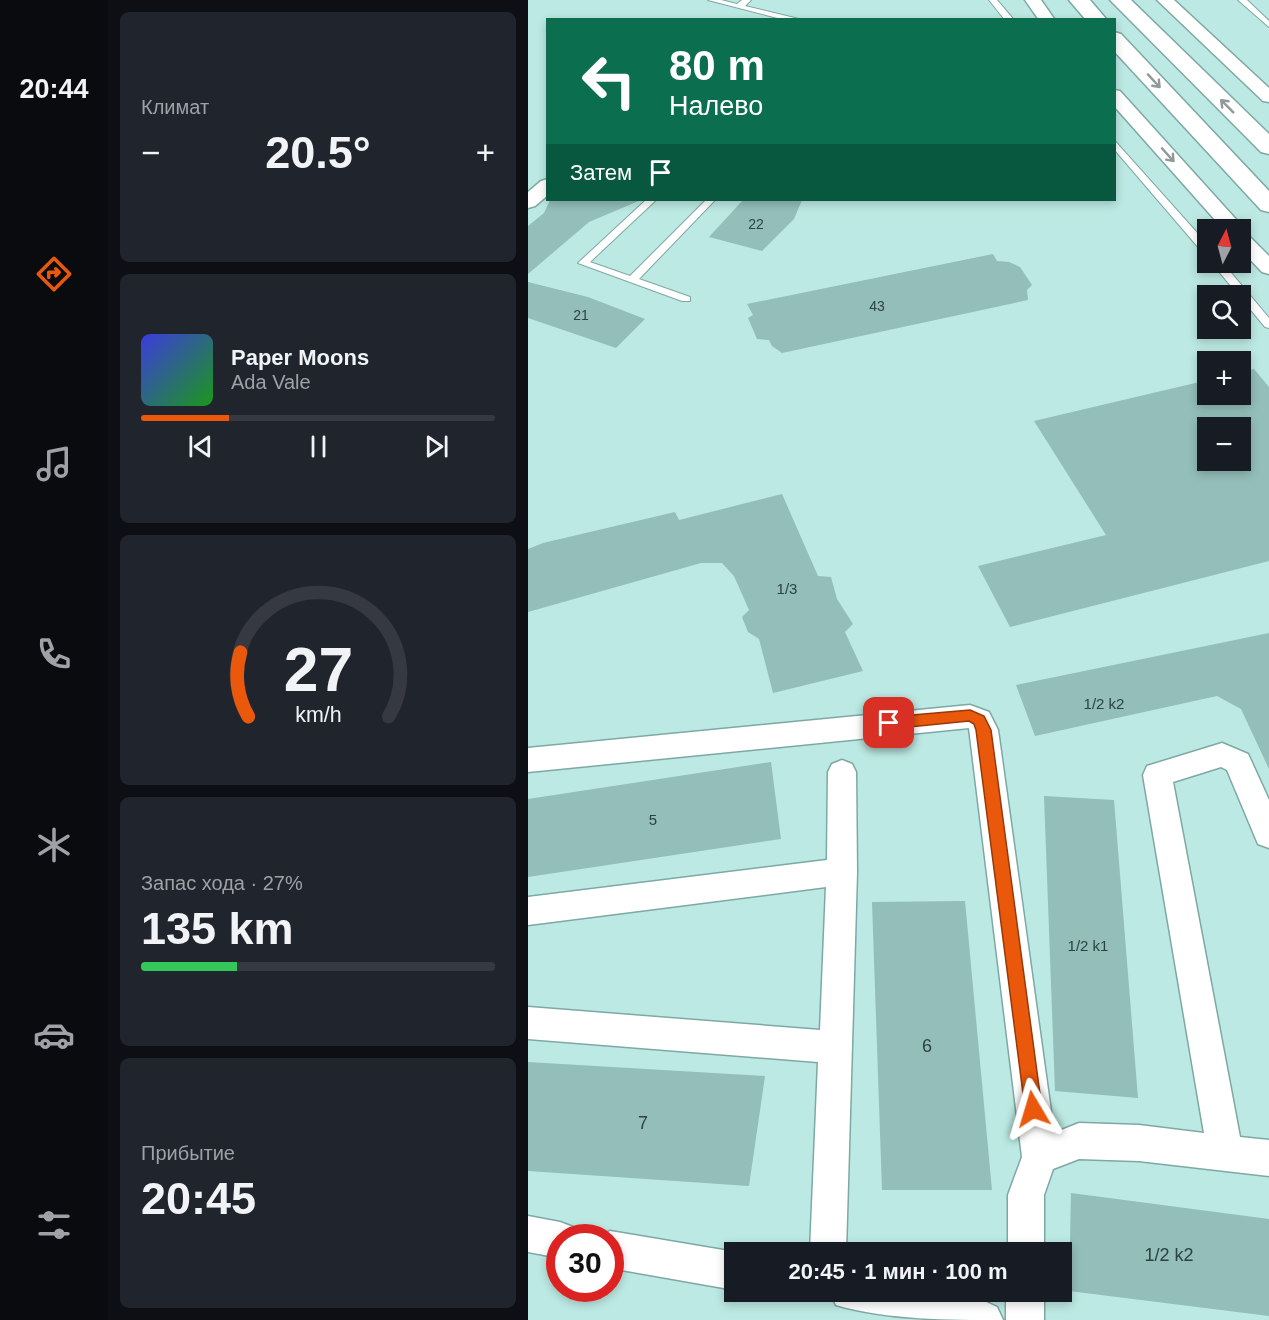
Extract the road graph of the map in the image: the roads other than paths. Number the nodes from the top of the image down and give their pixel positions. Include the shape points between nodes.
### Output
1 (712, 0) edge
2 (747, 0) edge
3 (993, 0) edge
4 (1033, 0) edge
5 (1079, 0) edge
6 (1120, 0) edge
7 (1165, 0) edge
8 (1242, 0) edge
9 (739, 7) junction
10 (790, 18) edge
11 (1008, 18) edge
12 (1045, 18) edge
13 (1095, 18) edge
14 (1269, 25) edge
15 (1116, 40) edge
16 (1116, 97) edge
17 (1269, 97) edge
18 (1116, 145) edge
19 (1269, 147) edge
20 (546, 187) edge
21 (650, 201) edge
22 (710, 201) edge
23 (528, 202) edge
24 (1269, 205) edge
25 (1225, 219) edge
26 (1197, 239) edge
27 (1251, 248) edge
28 (1269, 268) edge
29 (1225, 273) edge
30 (632, 280) junction
31 (686, 299) dead end
32 (1269, 325) edge
33 (528, 760) edge
34 (842, 772) dead end
35 (1269, 835) edge
36 (842, 872) junction
37 (528, 911) edge
38 (528, 1023) edge
39 (834, 1047) junction
40 (1225, 1151) junction
41 (1040, 1157) junction
42 (1269, 1158) edge
43 (528, 1234) edge
44 (546, 1237) edge
45 (828, 1242) edge
46 (1026, 1242) edge
47 (624, 1251) edge
48 (724, 1269) edge
49 (897, 1302) edge
50 (1025, 1302) edge
51 (984, 1320) edge
52 (1025, 1320) edge

1 - 9 lane
2 - 9 lane
3 - 11 lane
4 - 12 street
5 - 13 street
19 -> 6 street
7 - 17 street
8 - 14 lane
9 - 10 lane
15 -> 24 street
16 -> 25 street
18 - 26 lane
20 - 23 street
21 - 30 lane via 583,263
22 - 30 lane
27 - 28 street
29 - 32 lane
30 - 31 lane
33 - 41 street via 970,716 979,720 984,730
34 - 36 street
35 - 40 street via 1238,762 1222,755 1157,775
36 - 37 street
36 - 39 street
38 - 39 street
39 - 45 street
40 - 41 street via 1079,1141
40 - 42 street
41 - 46 street via 1026,1195
43 - 44 street
47 - 48 street
49 - 51 street
50 - 52 street

